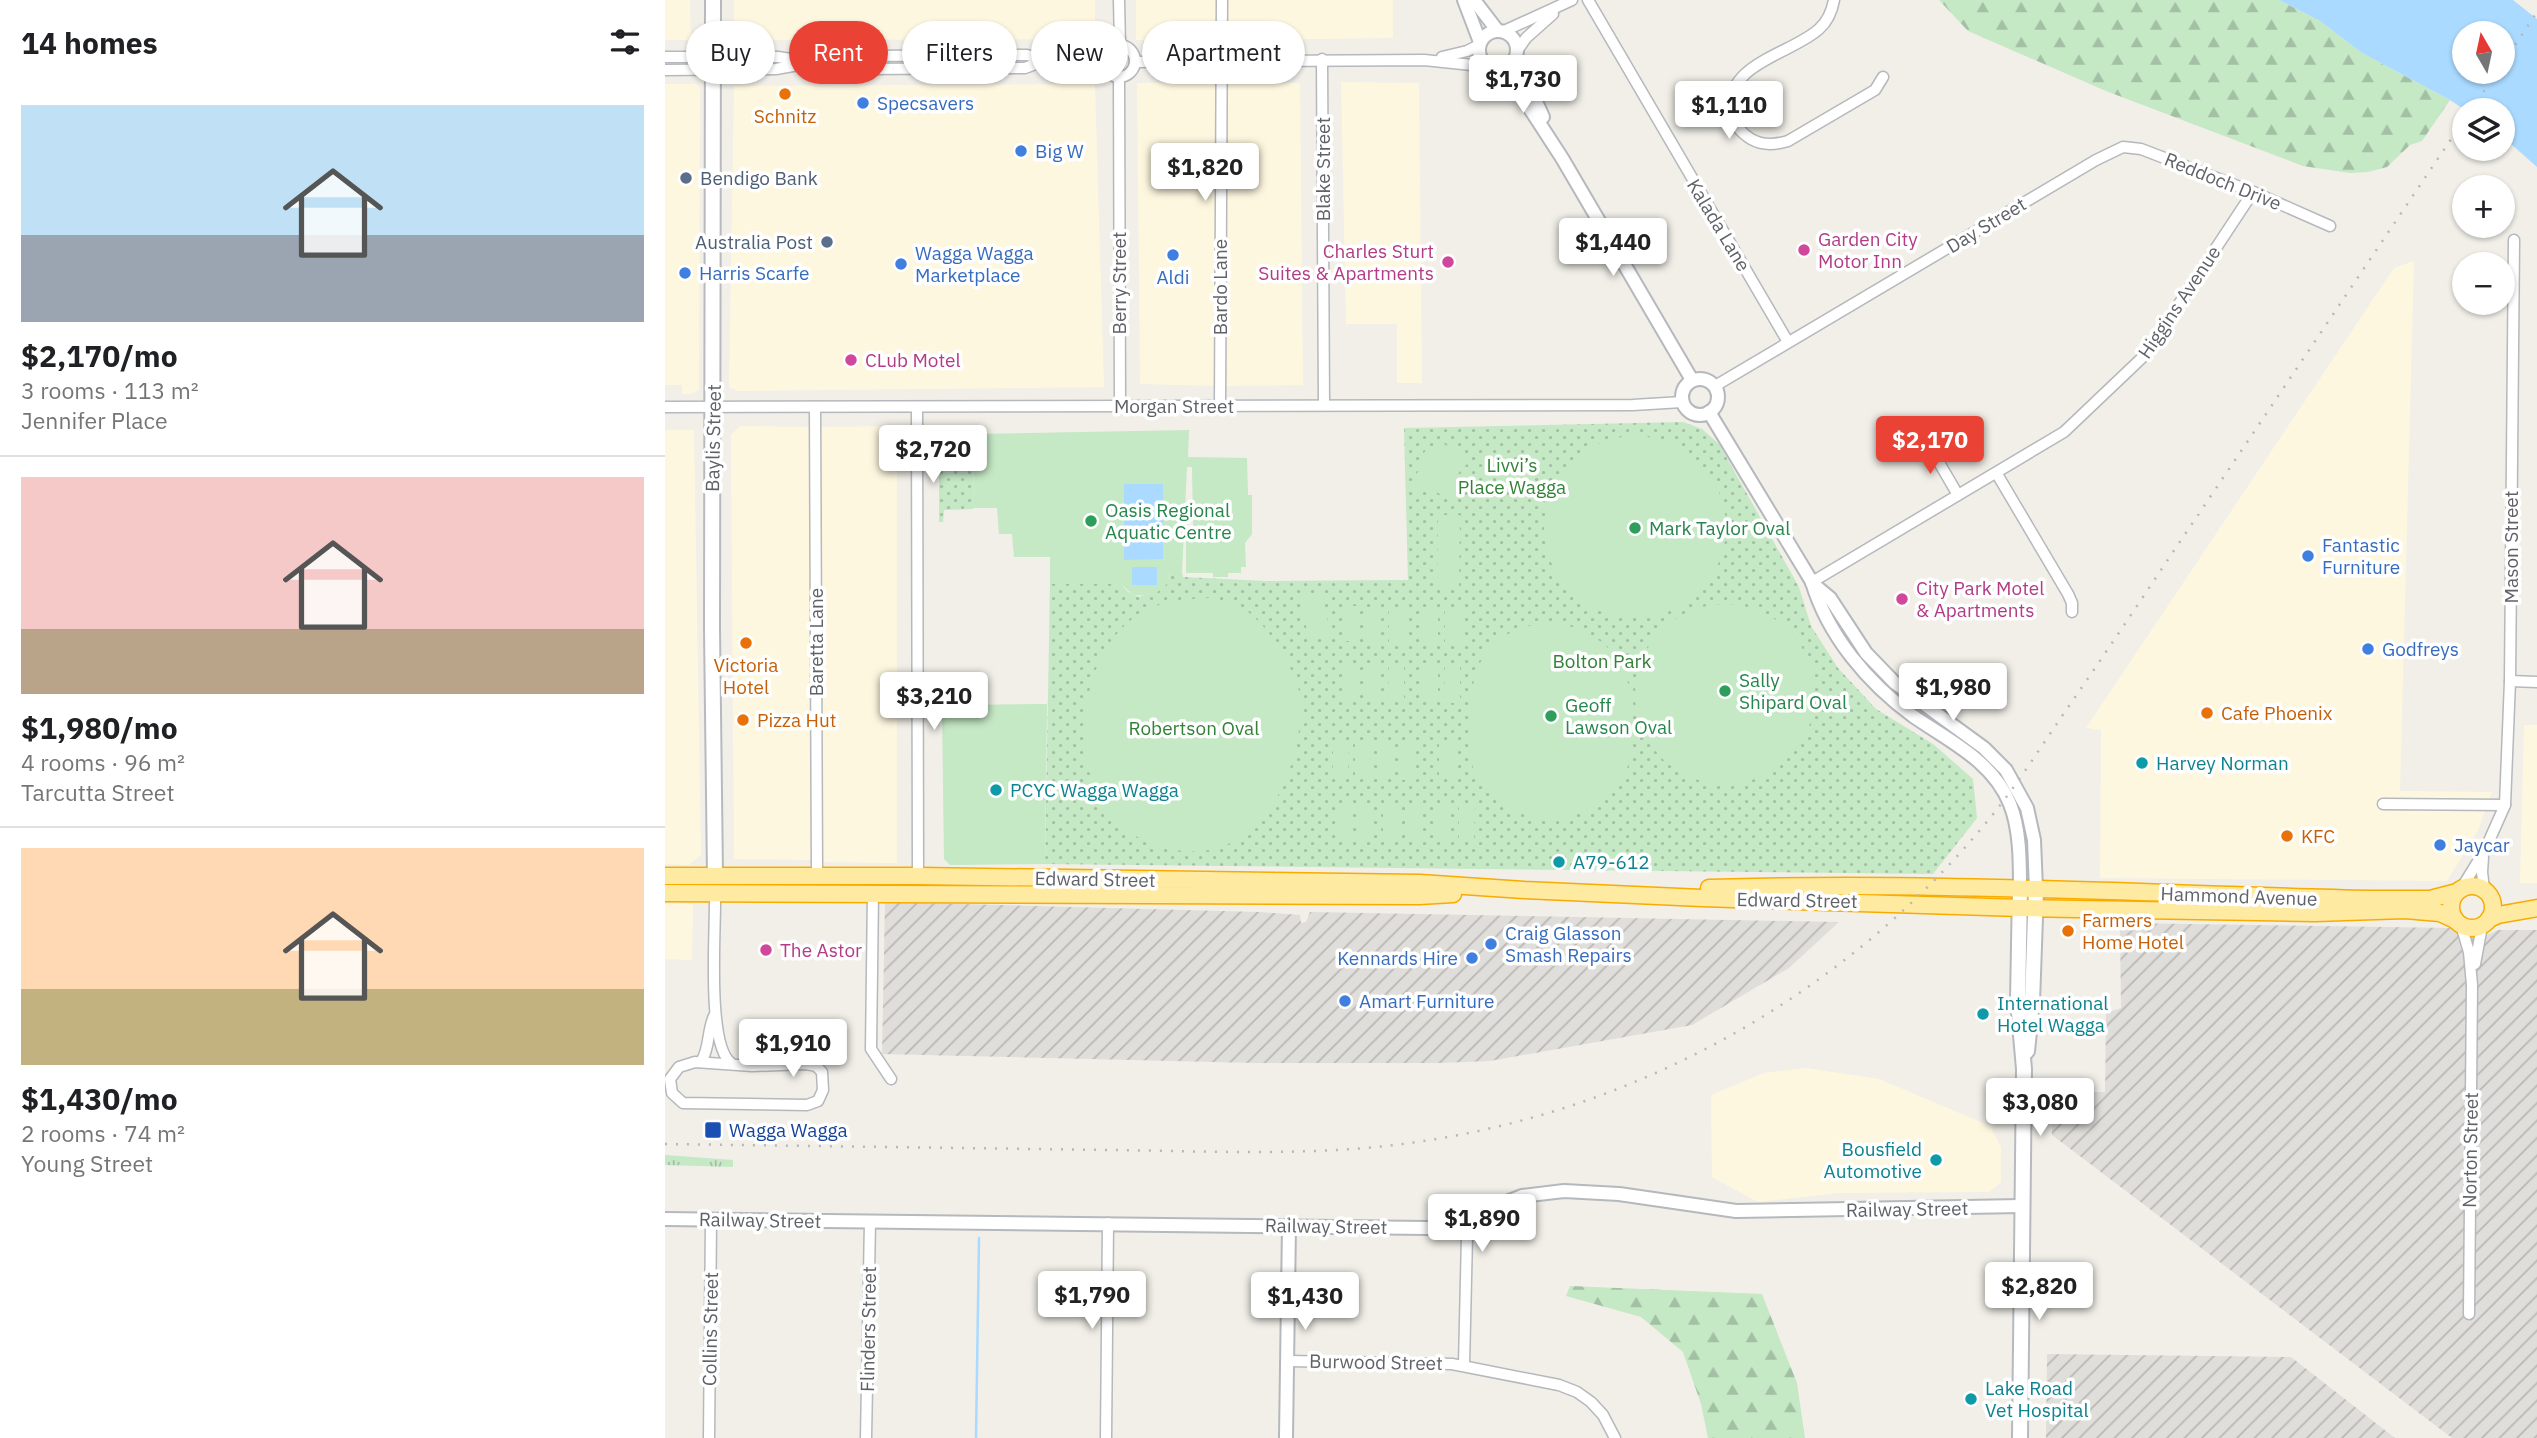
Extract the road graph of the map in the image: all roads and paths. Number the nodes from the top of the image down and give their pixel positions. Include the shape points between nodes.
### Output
1 (713, 0) edge
2 (1119, 0) edge
3 (1221, 0) edge
4 (1464, 0) edge
5 (1474, 0) edge
6 (1588, 0) edge
7 (1834, 0) edge
8 (1569, 2) edge
9 (713, 21) edge
10 (1119, 21) edge
11 (1221, 21) edge
12 (1501, 31) junction
13 (1480, 43) junction
14 (1128, 50) edge
15 (1517, 54) junction
16 (1031, 56) edge
17 (665, 57) edge
18 (775, 57) edge
19 (1305, 59) edge
20 (1322, 59) junction
21 (686, 60) edge
22 (1424, 60) junction
23 (1135, 61) junction
24 (1142, 61) edge
25 (686, 67) edge
26 (1494, 68) junction
27 (665, 70) edge
28 (1128, 72) edge
29 (1883, 76) dead end
30 (713, 84) edge
31 (1119, 84) edge
32 (1221, 84) edge
33 (2114, 150) joint
34 (1562, 158) junction
35 (2253, 192) junction
36 (2330, 226) dead end
37 (2514, 240) dead end
38 (1788, 342) junction
39 (1692, 380) junction
40 (1714, 386) junction
41 (1682, 402) junction
42 (1324, 405) junction
43 (713, 406) junction
44 (1120, 406) junction
45 (1220, 406) junction
46 (665, 407) edge
47 (815, 407) junction
48 (918, 407) junction
49 (1709, 412) junction
50 (1927, 442) dead end
51 (1997, 474) junction
52 (1958, 495) junction
53 (1812, 582) junction
54 (2072, 612) dead end
55 (1839, 625) junction
56 (1856, 639) junction
57 (1845, 647) junction
58 (2510, 681) junction
59 (2537, 682) edge
60 (2383, 804) dead end
61 (2505, 805) junction
62 (2485, 850) junction
63 (665, 876) edge
64 (715, 876) junction
65 (918, 876) junction
66 (817, 877) junction
67 (2028, 889) junction
68 (1524, 890) junction
69 (2459, 890) junction
70 (665, 892) edge
71 (1574, 892) junction
72 (715, 893) junction
73 (873, 893) junction
74 (2487, 893) junction
75 (919, 894) junction
76 (2537, 907) edge
77 (2029, 908) junction
78 (2458, 923) junction
79 (2486, 923) junction
80 (2472, 985) junction
81 (714, 1016) junction
82 (701, 1062) junction
83 (731, 1063) junction
84 (891, 1079) dead end
85 (2022, 1206) junction
86 (665, 1219) edge
87 (712, 1219) junction
88 (1462, 1220) junction
89 (870, 1221) junction
90 (1108, 1223) junction
91 (1290, 1225) junction
92 (2469, 1314) dead end
93 (1288, 1361) junction
94 (1465, 1365) junction
95 (709, 1438) edge
96 (866, 1438) edge
97 (1105, 1438) edge
98 (1286, 1438) edge
99 (1615, 1438) edge
100 (2020, 1438) edge

1 - 9 main road, Baylis Street
2 - 10 street
3 - 11 street, Bardo Lane
4 - 13 street
5 - 12 street
6 - 38 street, Kalada Lane
7 - 29 street via 1818,30 1738,81 1731,106 1741,132 1762,144 1788,141 1875,90
8 - 12 street
8 - 15 street via 1537,27
12 - 13 street via 1487,34
12 - 15 street via 1514,38
13 - 22 street via 1451,56
13 - 26 street via 1479,56
14 - 23 street
15 - 26 street via 1508,66
15 - 34 street
16 - 18 street via 864,56 847,62 815,63
17 - 21 street
19 - 20 street
20 - 22 street
20 - 42 street, Blake Street
22 - 26 street
23 - 24 street
23 - 28 street
25 - 27 street
26 - 34 street via 1512,81
30 - 43 main road, Baylis Street
31 - 44 street, Berry Street
32 - 45 street, Bardo Lane
33 - 35 street, Reddoch Drive via 2141,149
33 - 38 street, Day Street
34 - 39 street
35 - 36 street, Reddoch Drive
35 - 51 street, Higgins Avenue via 2137,363 2064,432
37 - 58 street, Mason Street
38 - 40 street, Day Street
39 - 40 street via 1702,379
39 - 41 street via 1682,392
40 - 49 street via 1718,397
41 - 42 street, Morgan Street
41 - 49 street via 1693,414
42 - 45 street, Morgan Street
43 - 46 street, Morgan Street
43 - 47 street, Morgan Street
43 - 64 main road, Baylis Street
44 - 45 street, Morgan Street
44 - 48 street, Morgan Street
47 - 48 street, Morgan Street
47 - 66 street, Baretta Lane
48 - 65 street
49 - 53 street
50 - 52 street
51 - 52 street, Higgins Avenue
51 - 54 street via 2068,594
52 - 53 street, Higgins Avenue
53 - 55 street via 1819,605
55 - 56 street
55 - 57 street
56 - 57 street
56 - 67 street via 1895,683 1985,748 2006,770 2022,796 2034,840
57 - 67 street via 1895,702 1977,759 1995,777 2011,804
58 - 59 street
58 - 61 street, Mason Street
60 - 61 street
61 - 62 street, Mason Street
62 - 69 street, Mason Street
62 - 74 street, Mason Street via 2482,869
63 - 64 highway, Edward Street
64 - 66 highway, Edward Street
64 - 72 highway
65 - 66 highway, Edward Street
65 - 68 highway, Edward Street via 1420,883
65 - 75 highway
67 - 69 highway, Hammond Avenue via 2372,900 2430,899
67 - 71 highway, Edward Street via 1788,886
67 - 77 main road
68 - 71 highway, Edward Street
68 - 75 highway, Edward Street via 1419,895
69 - 74 highway via 2472,886
69 - 78 highway via 2451,902
70 - 72 highway, Edward Street
71 - 77 highway, Edward Street
72 - 73 highway, Edward Street
72 - 81 street
73 - 75 highway, Edward Street
73 - 84 street via 871,1049
74 - 76 highway
74 - 79 highway via 2493,908
76 - 79 highway via 2498,915
77 - 78 highway, Hammond Avenue via 2405,910 2440,914
77 - 85 main road via 2032,1002 2024,1069
78 - 79 highway via 2468,928
78 - 80 street, Norton Street via 2469,951
79 - 80 street, Norton Street
80 - 92 street, Norton Street
81 - 82 street
81 - 83 street via 722,1052
82 - 83 street
82 - 83 street via 681,1065 672,1075 670,1088 679,1101 807,1105 822,1095 823,1074 816,1066
85 - 88 street, Railway Street via 1746,1211 1564,1191 1522,1196
85 - 100 main road
86 - 87 street, Railway Street
87 - 89 street, Railway Street
87 - 95 street, Collins Street
88 - 91 street, Railway Street via 1428,1228
88 - 94 street via 1467,1236
89 - 90 street, Railway Street
89 - 96 street, Flinders Street
90 - 91 street, Railway Street
90 - 97 street
91 - 93 street
93 - 94 street, Burwood Street
93 - 98 street
94 - 99 street, Burwood Street via 1577,1392 1603,1415

